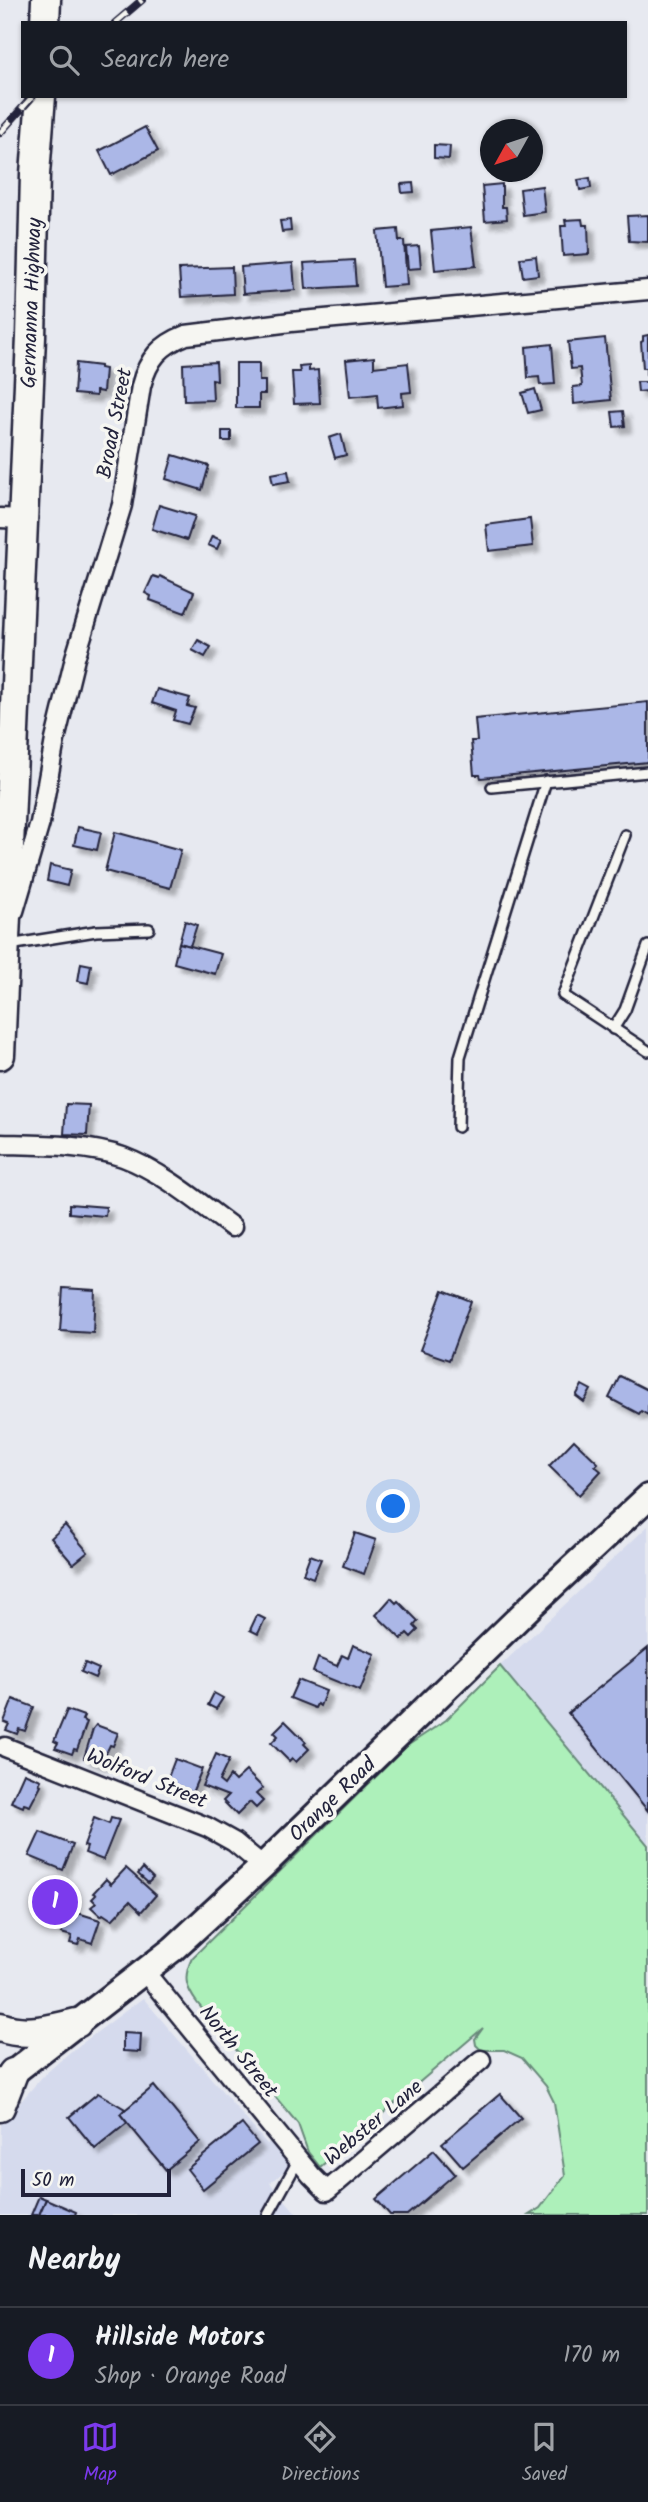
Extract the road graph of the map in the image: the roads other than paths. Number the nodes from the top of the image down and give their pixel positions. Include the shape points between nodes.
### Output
1 (46, 0) edge
2 (45, 21) edge
3 (41, 98) edge
4 (648, 290) edge
5 (11, 519) edge
6 (648, 772) edge
7 (546, 781) junction
8 (492, 787) dead end
9 (625, 835) dead end
10 (149, 929) dead end
11 (648, 946) edge
12 (2, 950) edge
13 (613, 1029) junction
14 (648, 1051) edge
15 (0, 1055) edge
16 (458, 1126) dead end
17 (0, 1144) edge
18 (232, 1227) dead end
19 (648, 1497) edge
20 (5, 1747) dead end
21 (263, 1866) junction
22 (144, 1972) junction
23 (77, 2023) junction
24 (0, 2027) edge
25 (481, 2060) dead end
26 (6, 2078) edge
27 (0, 2107) edge
28 (299, 2159) junction
29 (268, 2215) edge

1 - 2 main road
3 - 5 main road, Germanna Highway via 31,337
4 - 12 street, Broad Street via 186,335 156,352 145,369 122,505 75,659 40,823
5 - 12 main road, Germanna Highway
6 - 7 lane
7 - 8 lane
7 - 16 lane via 460,1057
9 - 13 lane via 563,995
10 - 12 lane via 96,931
11 - 13 lane via 625,1010
12 - 15 main road, Germanna Highway
13 - 14 lane
17 - 18 street via 64,1146 122,1157 167,1180
19 - 21 main road, Orange Road
20 - 21 street, Wolford Street via 206,1827
21 - 22 main road, Orange Road
22 - 23 main road, Orange Road
22 - 28 street, North Street
23 - 24 main road via 32,2034
23 - 26 main road, Orange Road
25 - 28 street, Webster Lane via 327,2190
26 - 27 main road
28 - 29 lane

